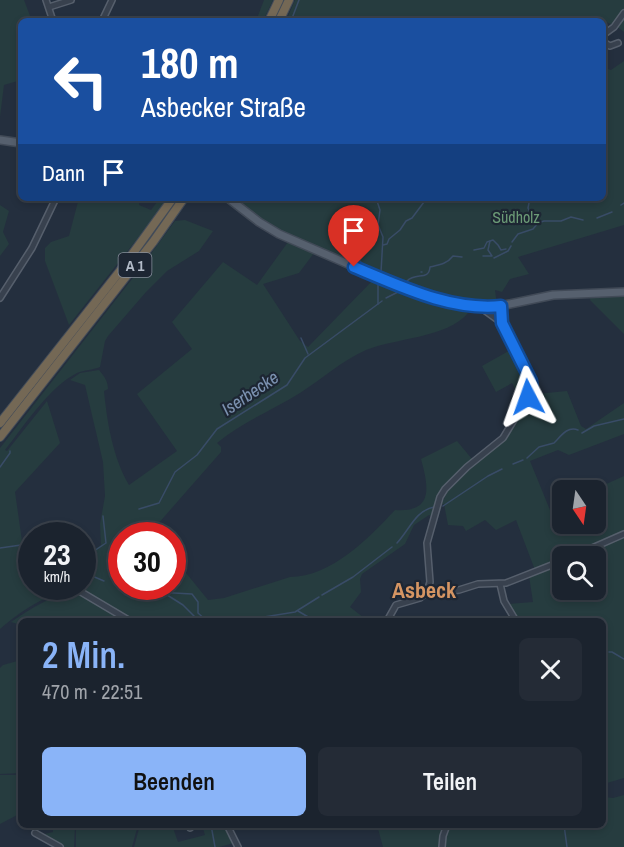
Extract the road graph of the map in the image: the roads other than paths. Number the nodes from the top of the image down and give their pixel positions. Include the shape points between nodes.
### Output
1 (46, 0) edge
2 (71, 0) edge
3 (112, 0) edge
4 (279, 0) edge
5 (289, 0) edge
6 (49, 7) junction
7 (624, 13) edge
8 (52, 18) edge
9 (103, 18) edge
10 (270, 18) edge
11 (280, 18) edge
12 (606, 33) edge
13 (618, 43) dead end
14 (606, 44) edge
15 (0, 140) edge
16 (18, 143) edge
17 (55, 201) edge
18 (171, 201) edge
19 (182, 201) edge
20 (232, 201) edge
21 (624, 292) edge
22 (0, 298) edge
23 (480, 307) junction
24 (498, 307) junction
25 (500, 321) junction
26 (0, 423) edge
27 (0, 437) edge
28 (624, 534) edge
29 (597, 546) edge
30 (552, 565) edge
31 (500, 584) junction
32 (427, 592) junction
33 (95, 600) edge
34 (125, 618) edge
35 (389, 618) edge
36 (514, 618) edge
37 (228, 828) edge
38 (446, 828) edge
39 (35, 832) dead end
40 (60, 847) edge
41 (238, 847) edge
42 (442, 847) edge

1 - 6 street
2 - 6 street
3 - 9 street
4 - 10 highway
5 - 11 highway
6 - 8 street
7 - 12 street
13 - 14 street
15 - 16 main road
17 - 22 street via 32,248
18 - 26 highway, A 1
19 - 27 highway, A 1
20 - 23 main road via 270,229 352,267 443,301
21 - 24 main road via 553,295
23 - 24 main road
23 - 25 street
24 - 25 street
25 - 32 street via 525,366 532,390 503,438 467,467 440,497 427,543
28 - 29 street
30 - 31 street
31 - 32 street
31 - 36 street
32 - 35 street via 396,605
33 - 34 street
37 - 41 street
38 - 42 street
39 - 40 street

